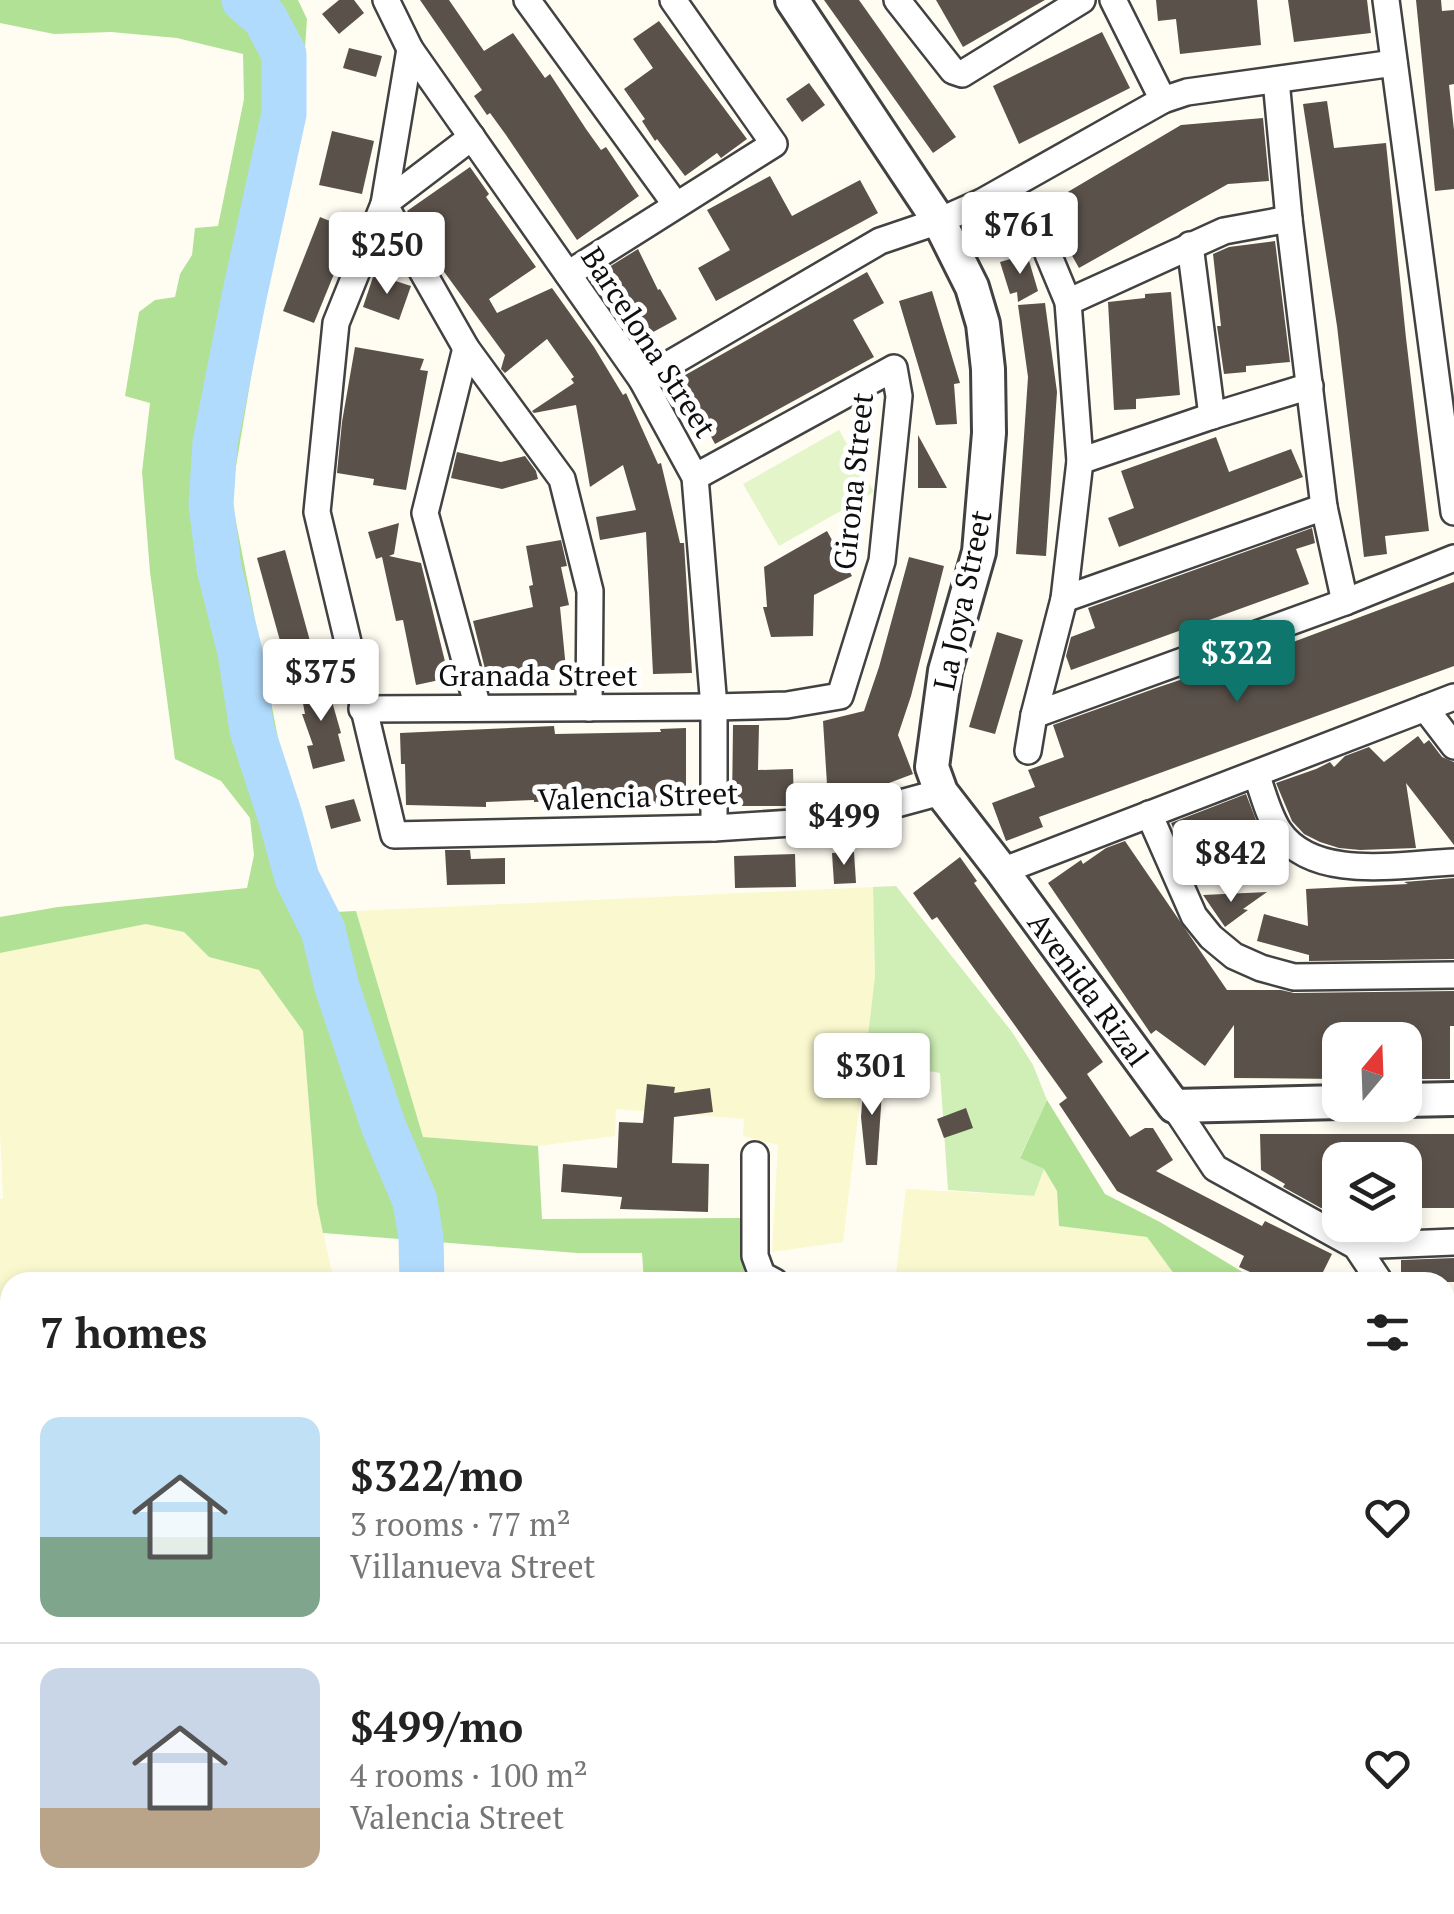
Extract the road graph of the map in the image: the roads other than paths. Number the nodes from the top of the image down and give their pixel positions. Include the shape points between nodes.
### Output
1 (386, 0) edge
2 (527, 0) edge
3 (674, 0) edge
4 (792, 0) edge
5 (897, 0) edge
6 (1082, 0) edge
7 (1113, 0) edge
8 (1386, 0) edge
9 (410, 49) junction
10 (1394, 63) junction
11 (1276, 80) junction
12 (1163, 100) junction
13 (472, 137) junction
14 (384, 204) junction
15 (676, 206) junction
16 (1289, 219) junction
17 (939, 221) junction
18 (1190, 246) junction
19 (1048, 254) dead end
20 (568, 274) junction
21 (1068, 302) junction
22 (466, 348) junction
23 (642, 380) junction
24 (1310, 386) junction
25 (1212, 416) junction
26 (1080, 461) junction
27 (696, 477) junction
28 (1324, 507) junction
29 (1454, 512) edge
30 (1454, 558) edge
31 (1064, 599) junction
32 (1345, 602) junction
33 (1454, 697) edge
34 (714, 707) junction
35 (478, 708) junction
36 (589, 708) junction
37 (1425, 708) junction
38 (362, 709) junction
39 (1034, 715) junction
40 (1454, 746) edge
41 (1028, 751) dead end
42 (1256, 774) junction
43 (941, 792) junction
44 (1149, 814) junction
45 (714, 828) junction
46 (1454, 862) edge
47 (1002, 871) junction
48 (1454, 975) edge
49 (1454, 1099) edge
50 (1422, 1100) edge
51 (1322, 1102) edge
52 (1174, 1106) junction
53 (755, 1155) dead end
54 (1454, 1242) edge
55 (1356, 1246) junction
56 (761, 1272) edge
57 (1373, 1272) edge

1 - 9 street, Barcelona Street
2 - 15 street
3 - 15 street via 774,144
4 - 17 street, La Joya Street
5 - 6 street via 962,74
7 - 12 street
8 - 10 street
9 - 13 street, Barcelona Street
9 - 14 street
10 - 11 street
10 - 29 street
11 - 12 street
11 - 16 street
12 - 17 street
13 - 14 street
13 - 20 street, Barcelona Street
14 - 22 street
14 - 38 street via 336,323 317,512
15 - 20 street
16 - 18 street via 1224,231
16 - 24 street
17 - 23 street via 880,242
17 - 43 street, La Joya Street via 983,324 989,433 979,552 944,670 934,734 932,767
18 - 21 street
18 - 25 street
19 - 21 street
20 - 23 street, Barcelona Street
21 - 26 street
22 - 35 street via 425,514
22 - 36 street via 562,479 590,590
23 - 27 street, Barcelona Street
24 - 25 street
24 - 28 street
25 - 26 street
26 - 31 street
27 - 34 street, Barcelona Street
27 - 34 street, Girona Street via 894,368 899,396 882,561 840,696
28 - 31 street
28 - 32 street
30 - 32 street
31 - 39 street
32 - 39 street
33 - 37 street
34 - 36 street, Granada Street
34 - 45 street, Barcelona Street
35 - 36 street, Granada Street
35 - 38 street, Granada Street
37 - 40 street
37 - 42 street
38 - 45 street, Valencia Street via 394,835
39 - 41 street
42 - 44 street
42 - 46 street via 1277,828 1314,860 1350,866
43 - 45 street, Valencia Street via 838,820
43 - 47 street, La Joya Street
44 - 47 street
44 - 48 street via 1194,916 1234,956 1294,977
47 - 52 street, Avenida Rizal
49 - 50 street
51 - 52 street
52 - 55 street via 1215,1168
53 - 56 street
54 - 55 street
55 - 57 street

